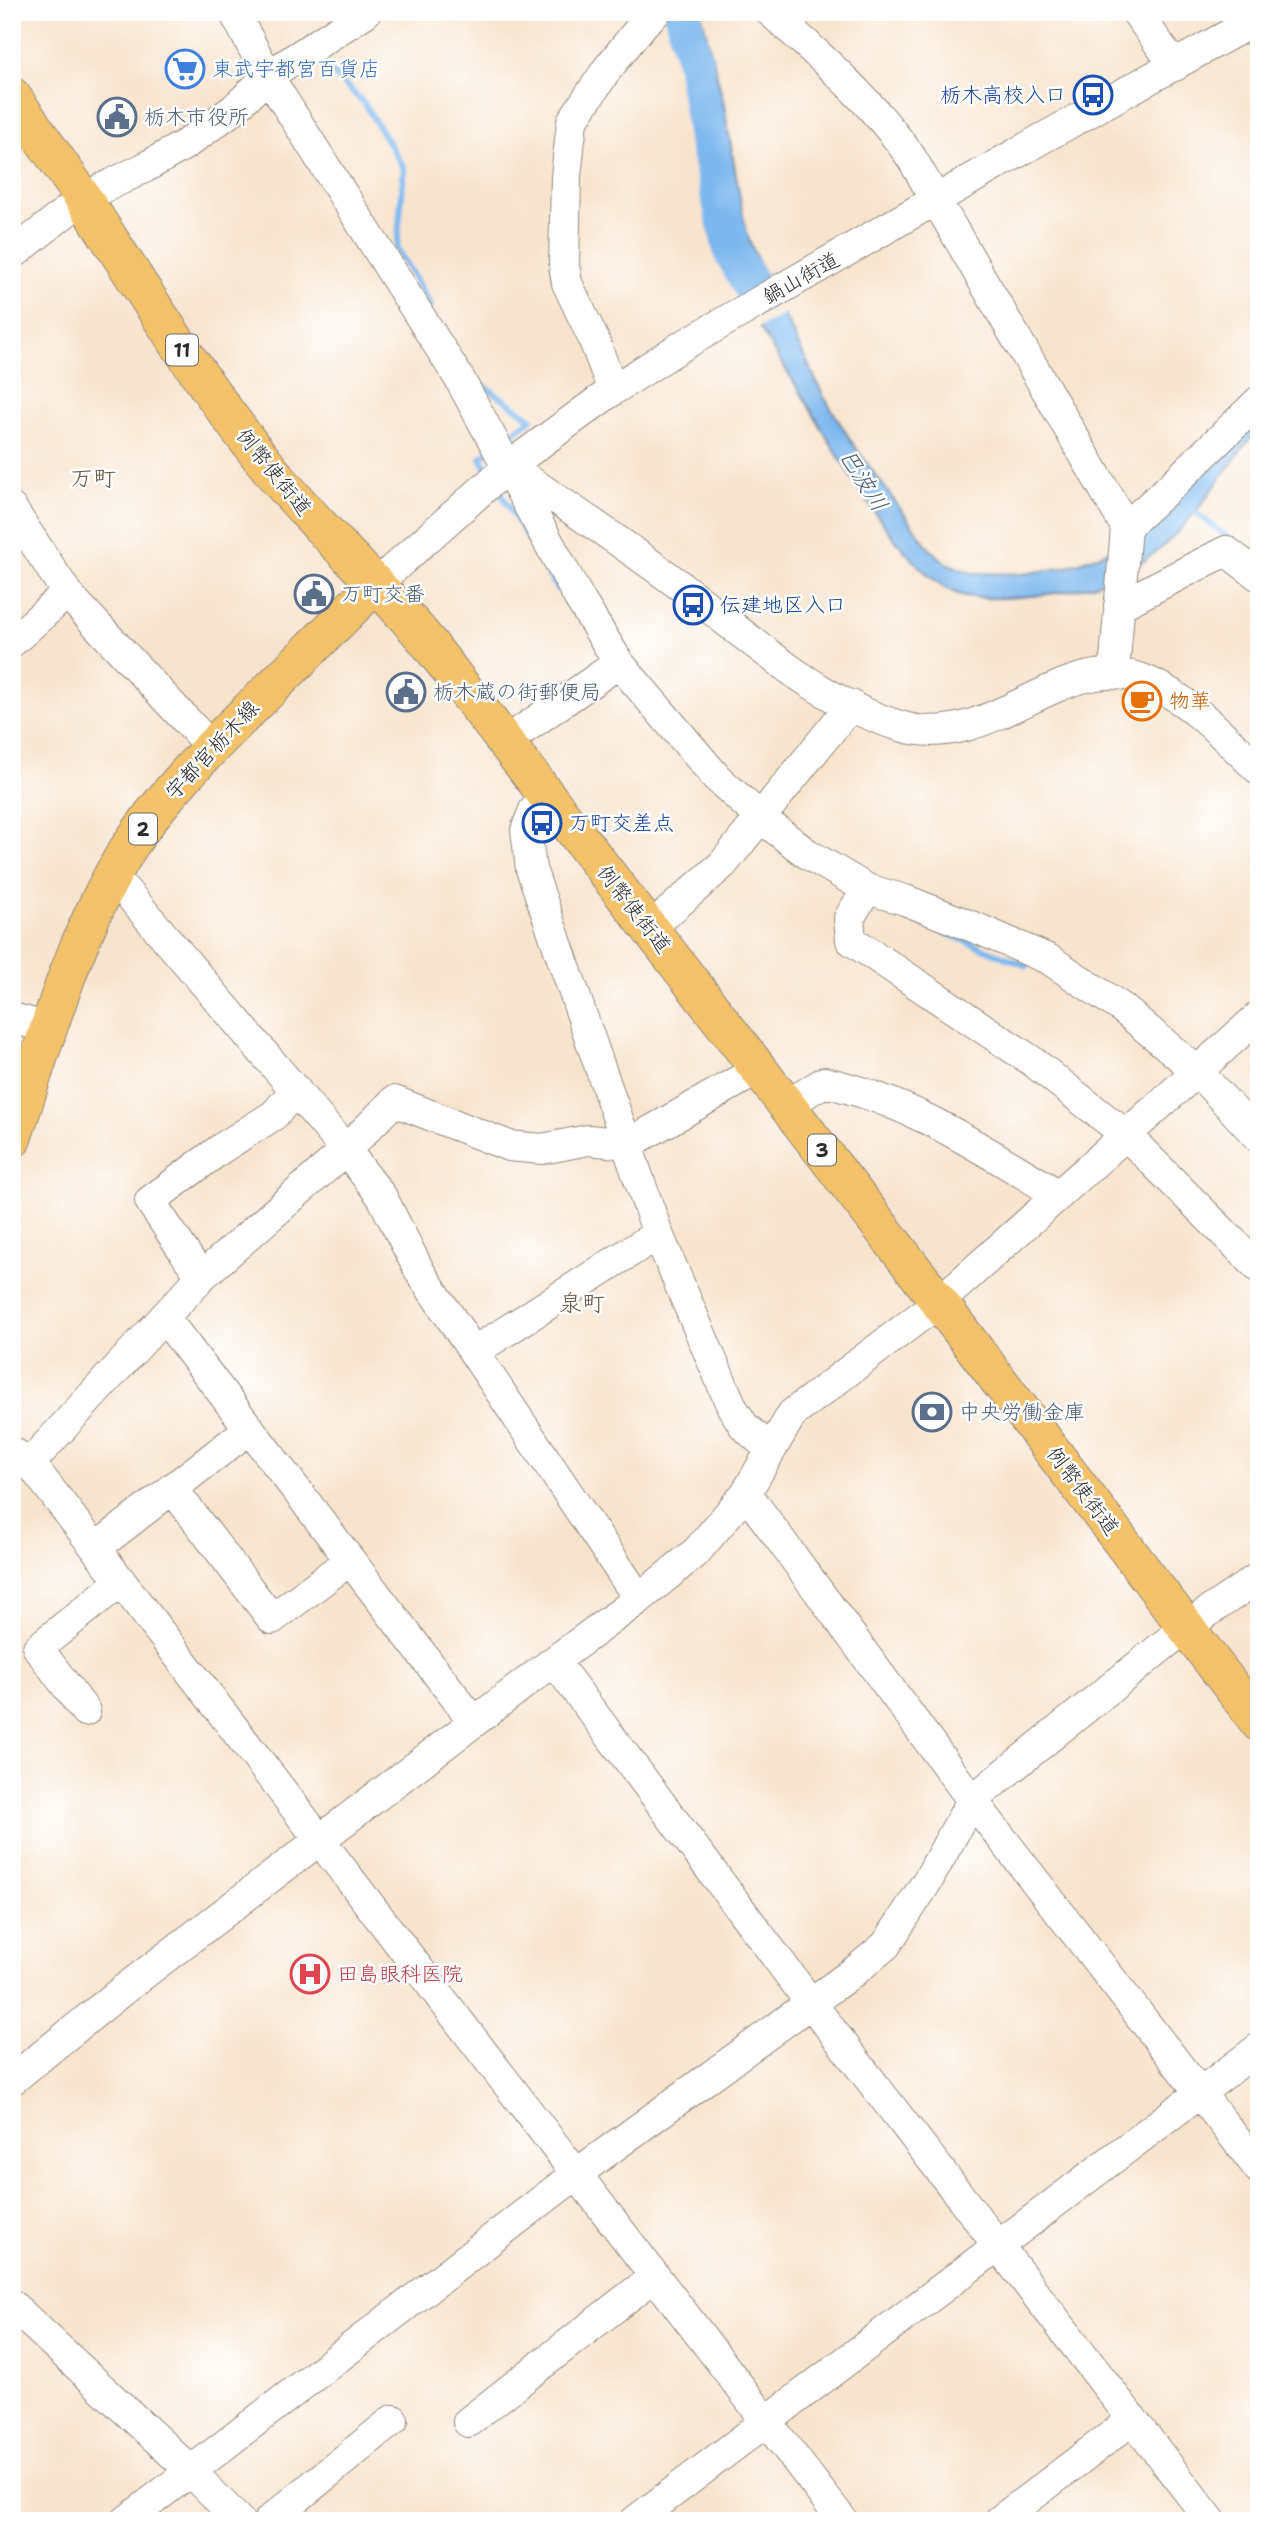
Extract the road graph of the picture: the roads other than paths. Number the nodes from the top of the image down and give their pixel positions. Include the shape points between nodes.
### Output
1 (234, 12) edge
2 (366, 12) edge
3 (771, 12) edge
4 (1136, 12) edge
5 (650, 17) edge
6 (1259, 18) edge
7 (1175, 66) junction
8 (268, 76) junction
9 (13, 100) edge
10 (83, 198) junction
11 (936, 201) junction
12 (12, 255) edge
13 (613, 390) junction
14 (1259, 401) edge
15 (509, 466) junction
16 (12, 509) edge
17 (1126, 530) junction
18 (1259, 576) edge
19 (376, 584) junction
20 (67, 593) junction
21 (1120, 594) junction
22 (12, 642) edge
23 (619, 663) junction
24 (1114, 672) junction
25 (851, 705) junction
26 (505, 742) junction
27 (211, 747) junction
28 (1259, 771) edge
29 (545, 796) junction
30 (761, 818) junction
31 (113, 876) junction
32 (867, 889) junction
33 (650, 928) junction
34 (1259, 1016) edge
35 (12, 1018) edge
36 (50, 1028) junction
37 (759, 1069) junction
38 (1197, 1071) junction
39 (296, 1090) junction
40 (787, 1105) junction
41 (1126, 1135) junction
42 (1259, 1138) edge
43 (12, 1140) edge
44 (628, 1144) junction
45 (346, 1150) junction
46 (1059, 1195) junction
47 (658, 1234) junction
48 (1259, 1268) edge
49 (201, 1277) junction
50 (939, 1302) junction
51 (164, 1317) junction
52 (475, 1351) junction
53 (249, 1429) junction
54 (770, 1449) junction
55 (21, 1457) edge
56 (172, 1488) junction
57 (746, 1493) junction
58 (96, 1548) junction
59 (350, 1560) junction
60 (1259, 1577) edge
61 (121, 1581) junction
62 (639, 1599) junction
63 (1185, 1627) junction
64 (554, 1661) junction
65 (85, 1711) dead end
66 (474, 1722) junction
67 (1259, 1723) edge
68 (972, 1800) junction
69 (319, 1840) junction
70 (810, 2002) junction
71 (1259, 2048) edge
72 (12, 2080) edge
73 (1199, 2092) junction
74 (1259, 2169) edge
75 (575, 2175) junction
76 (998, 2245) junction
77 (654, 2277) junction
78 (12, 2305) edge
79 (393, 2420) dead end
80 (1132, 2420) junction
81 (765, 2421) junction
82 (468, 2422) dead end
83 (192, 2472) junction
84 (126, 2521) edge
85 (239, 2521) edge
86 (270, 2521) edge
87 (635, 2521) edge
88 (843, 2521) edge
89 (999, 2521) edge
90 (1211, 2521) edge

1 - 8 street
2 - 8 street
3 - 11 street via 888,124
4 - 7 street
5 - 13 street via 572,121 566,177 567,283
6 - 7 street, 鍋山街道
7 - 11 street, 鍋山街道
8 - 10 street via 234,109 186,144
8 - 15 street via 459,378
9 - 10 main road, 例幣使街道 / 11
10 - 12 street
10 - 19 main road, 例幣使街道 / 11 via 205,385 270,469
11 - 13 street, 鍋山街道 via 742,310
11 - 17 street
13 - 15 street, 鍋山街道
14 - 17 street
15 - 19 street, 鍋山街道
15 - 23 street
15 - 25 street via 814,685
16 - 20 street
17 - 21 street
18 - 21 street via 1226,551
19 - 26 main road, 例幣使街道 / 3 via 408,617
19 - 27 main road, 宇都宮栃木線 / 2
20 - 22 street
20 - 27 street
21 - 24 street
23 - 26 street
23 - 30 street via 716,778
24 - 25 street via 1078,678 988,721 957,729 902,727
24 - 28 street via 1146,681 1179,698
25 - 30 street
26 - 29 main road, 例幣使街道 / 3
27 - 31 main road, 宇都宮栃木線 / 2 via 167,796
29 - 33 main road, 例幣使街道 / 3
29 - 44 street via 526,830 531,869
30 - 32 street via 806,853
30 - 33 street via 723,864
31 - 36 main road, 宇都宮栃木線 / 2 via 92,915
31 - 39 street
32 - 38 street via 905,900 1049,960 1122,1008
32 - 41 street via 849,918 851,940 1031,1062
33 - 37 main road, 例幣使街道 / 3
34 - 38 street
35 - 36 street
36 - 43 main road, 宇都宮栃木線 / 2
37 - 40 main road, 例幣使街道 / 3
37 - 44 street
38 - 41 street
38 - 42 street
39 - 45 street
39 - 49 street via 274,1115 150,1201
40 - 46 street via 824,1082 856,1089 929,1119
40 - 50 main road, 例幣使街道 / 3
41 - 46 street
41 - 48 street
44 - 45 street via 588,1140 542,1149 509,1146 394,1101
44 - 47 street
45 - 49 street
45 - 52 street via 382,1197 420,1272
46 - 50 street
47 - 52 street
47 - 54 street via 732,1407 744,1426
49 - 51 street
50 - 54 street via 792,1414
50 - 63 main road, 例幣使街道 / 3
51 - 53 street
51 - 55 street
52 - 62 street
53 - 56 street
53 - 59 street
54 - 57 street
55 - 58 street
56 - 58 street
56 - 59 street via 272,1619
57 - 62 street via 697,1551
57 - 68 street
58 - 61 street
59 - 66 street
60 - 63 street
61 - 65 street via 38,1648
61 - 69 street
62 - 64 street
63 - 67 main road, 例幣使街道 / 3
63 - 68 street
64 - 66 street
64 - 70 street
66 - 69 street
68 - 70 street via 886,1945
68 - 73 street
69 - 72 street
69 - 75 street
70 - 75 street
70 - 76 street
71 - 73 street
73 - 74 street
73 - 76 street
75 - 77 street
75 - 83 street
76 - 80 street
76 - 81 street
77 - 81 street
77 - 82 street
78 - 83 street
79 - 86 street
80 - 89 street
80 - 90 street
81 - 87 street
81 - 88 street
83 - 84 street
83 - 85 street

